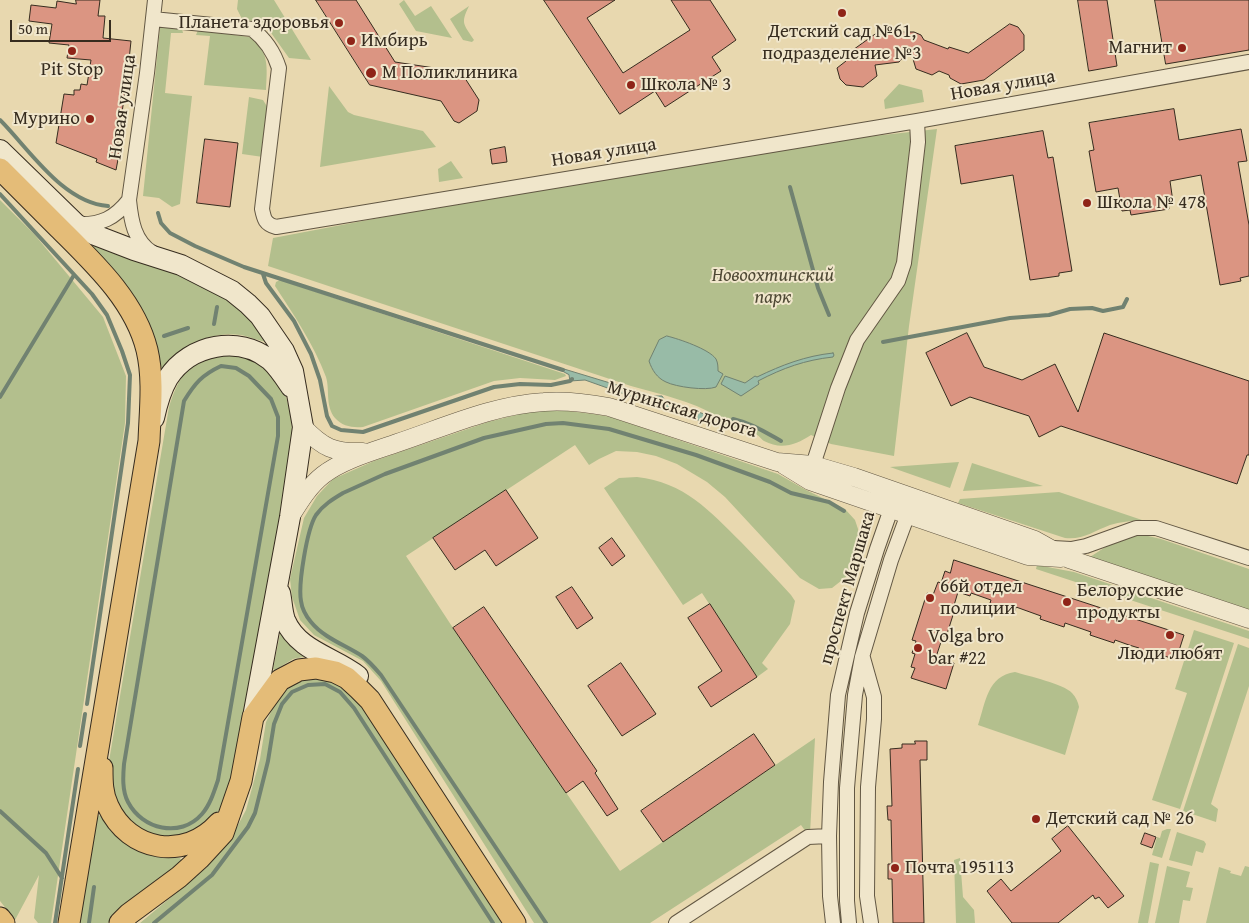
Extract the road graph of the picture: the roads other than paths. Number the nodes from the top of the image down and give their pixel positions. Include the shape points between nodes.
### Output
1 (155, 0) edge
2 (153, 19) junction
3 (1249, 62) edge
4 (917, 121) junction
5 (0, 150) edge
6 (0, 169) edge
7 (129, 200) junction
8 (76, 224) junction
9 (160, 258) junction
10 (299, 399) junction
11 (303, 427) junction
12 (149, 441) junction
13 (371, 452) junction
14 (777, 462) junction
15 (813, 465) junction
16 (905, 495) junction
17 (891, 508) junction
18 (908, 514) junction
19 (290, 517) junction
20 (1049, 548) junction
21 (1249, 558) edge
22 (1069, 559) junction
23 (278, 584) junction
24 (1249, 619) edge
25 (862, 657) junction
26 (252, 717) junction
27 (100, 736) junction
28 (234, 806) junction
29 (829, 836) junction
30 (0, 918) edge
31 (4, 923) edge
32 (69, 923) edge
33 (120, 923) edge
34 (515, 923) edge
35 (525, 923) edge
36 (676, 923) edge
37 (833, 923) edge
38 (849, 923) edge
39 (871, 923) edge

1 - 2 street, Новая улица
2 - 4 street, Новая улица via 252,29 275,55 279,68 262,209 264,220 276,227
2 - 7 street, Новая улица
3 - 4 street, Новая улица
4 - 15 street via 918,142 904,263 898,280 857,340
5 - 8 main road
6 - 12 main road via 84,253 132,313 147,350 151,379
7 - 8 street via 109,219 95,224
7 - 9 street, Новая улица via 135,232 147,249
8 - 9 main road via 95,235
9 - 10 main road via 206,277 248,304 284,351 293,371
10 - 11 main road
10 - 12 main road via 271,361 254,350 235,345 217,346 200,351 181,363 168,377 158,400
11 - 13 street, Муринская дорога via 325,447 339,452
11 - 19 main road
12 - 27 main road
13 - 14 street, Муринская дорога via 497,410 521,404 563,401 609,407
13 - 19 street, Муринская дорога via 325,474
14 - 15 street, Муринская дорога
14 - 17 street, Муринская дорога via 810,481
15 - 16 street, Муринская дорога
16 - 17 street, проспект Маршака
16 - 18 street, проспект Маршака
16 - 20 street, Муринская дорога
17 - 18 street, Муринская дорога
17 - 29 street, проспект Маршака via 857,612 838,695
18 - 22 street, Муринская дорога via 1028,556
18 - 25 street, проспект Маршака
19 - 23 main road
20 - 21 street via 1071,550 1136,528 1156,528
20 - 22 street, Муринская дорога
22 - 24 street, Муринская дорога
23 - 26 main road
23 - 35 main road via 285,620 296,637 314,651 350,669 365,682
25 - 38 street, проспект Маршака via 855,695 847,788
25 - 39 street via 874,696 868,787 867,896
26 - 28 main road
26 - 34 main road via 280,680 299,670 316,668 347,678 370,700
27 - 28 main road via 107,805 128,834 165,848 187,845 210,834
27 - 32 main road
28 - 33 main road via 223,833 200,858
29 - 36 street via 808,837
29 - 37 street, проспект Маршака
30 - 31 main road

